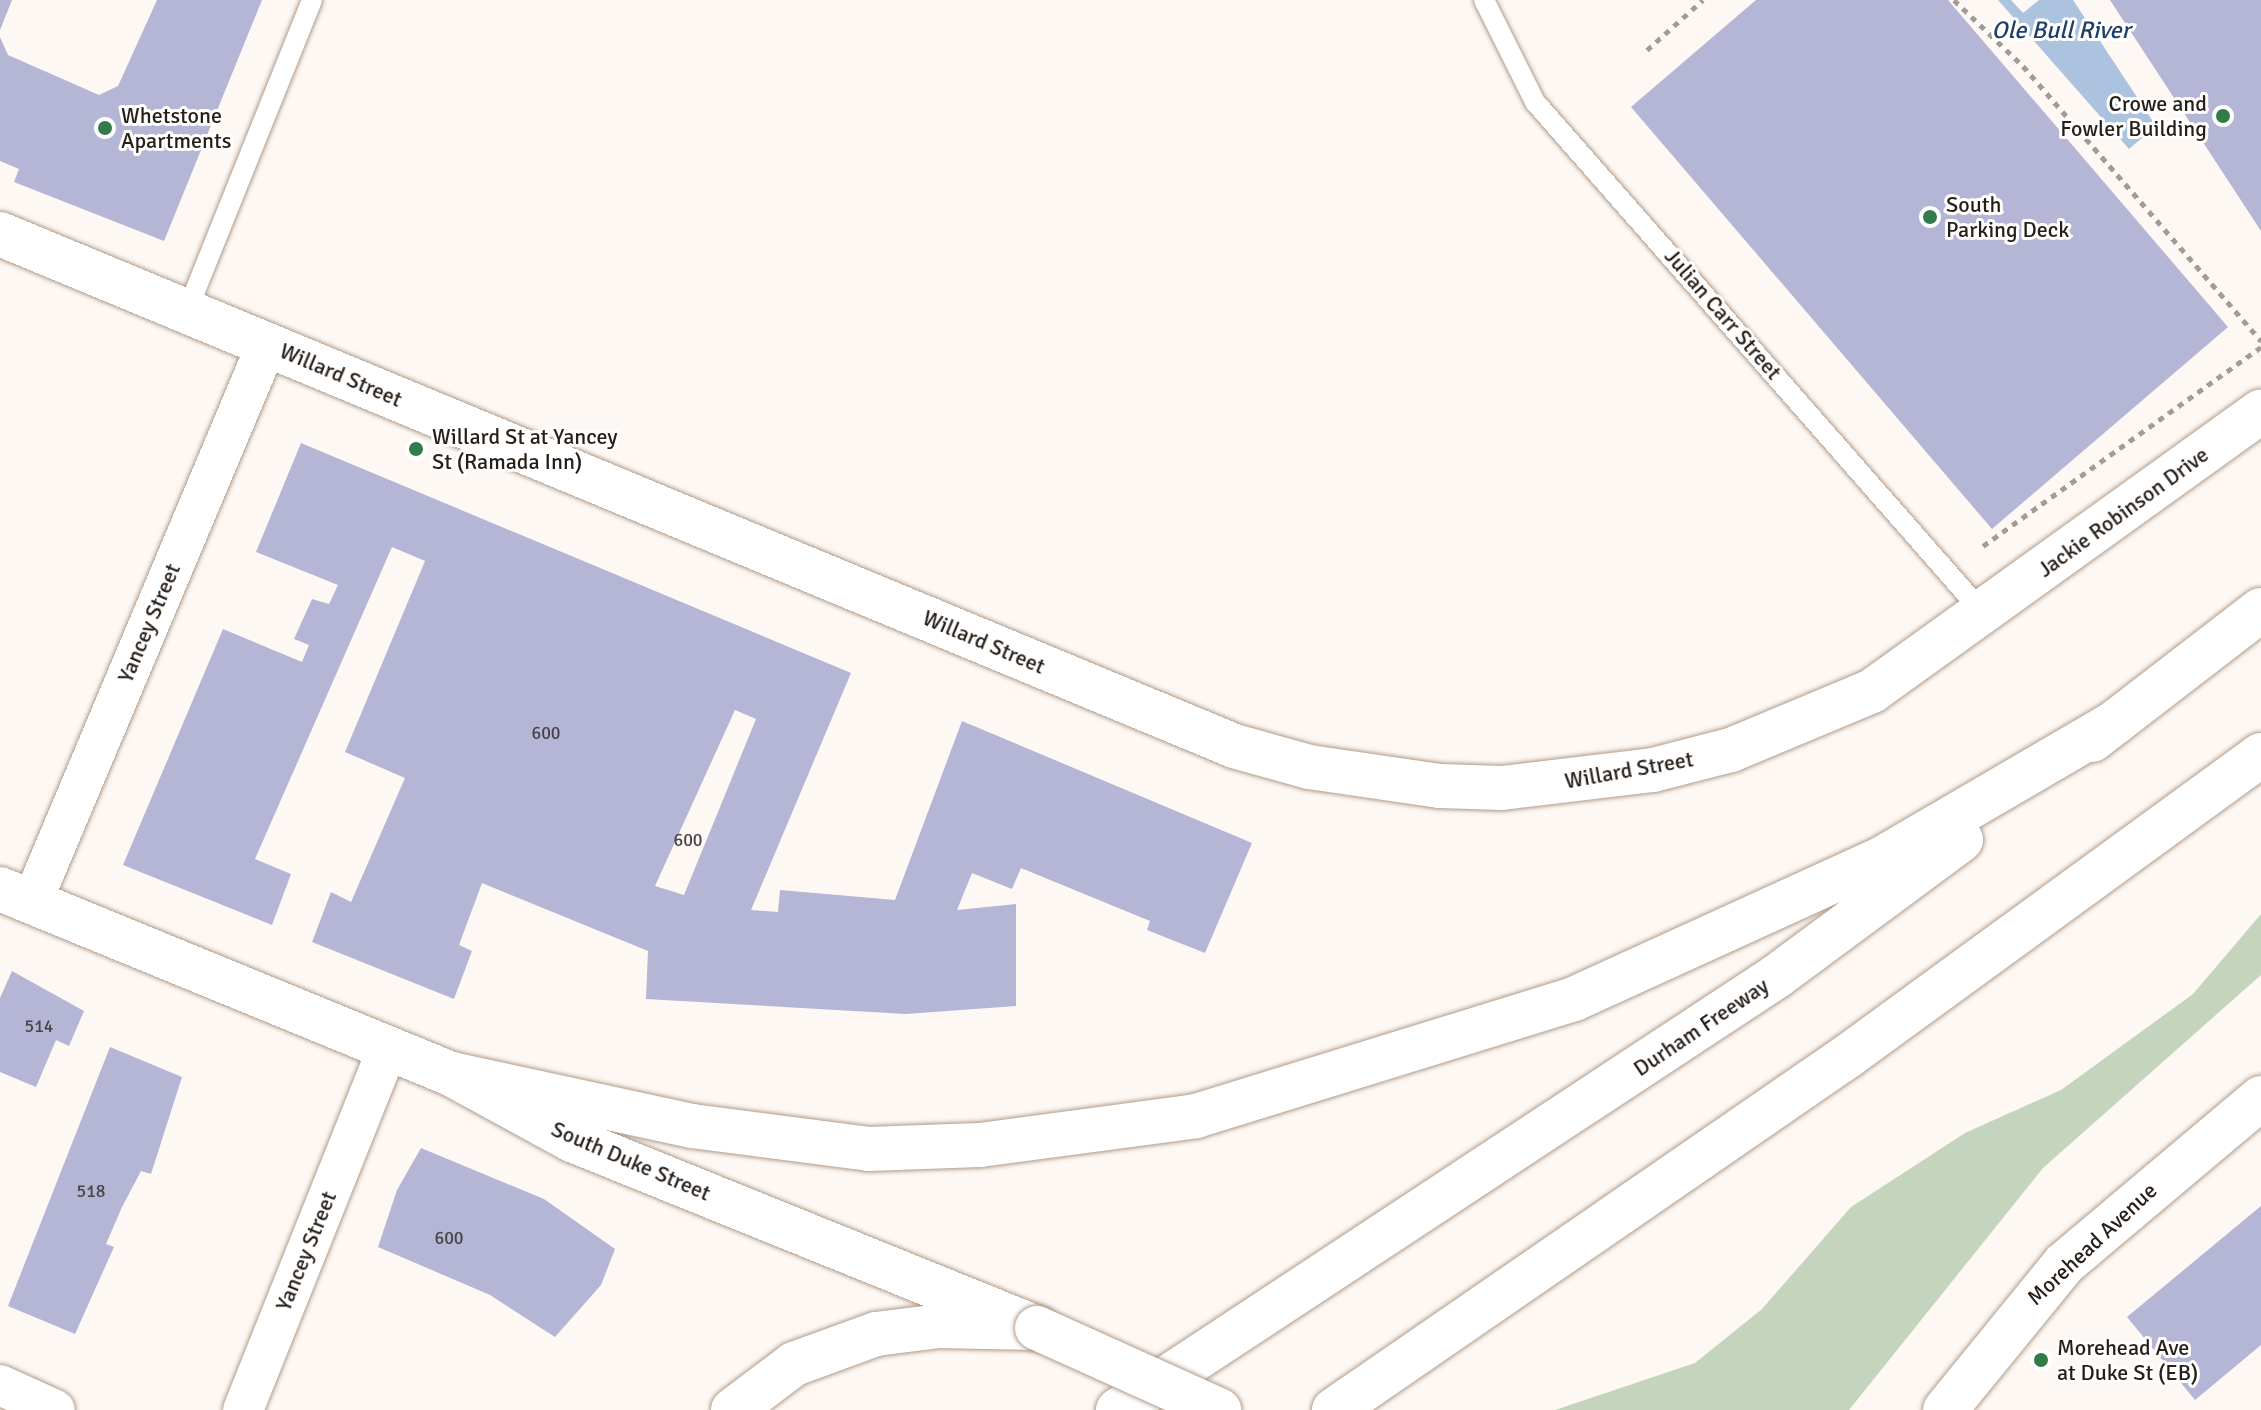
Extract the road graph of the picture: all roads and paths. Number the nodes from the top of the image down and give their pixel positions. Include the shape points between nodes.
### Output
1 (312, 0) edge
2 (1484, 0) edge
3 (1703, 0) edge
4 (1954, 0) edge
5 (1647, 50) dead end
6 (0, 234) edge
7 (187, 311) junction
8 (267, 344) junction
9 (2261, 344) edge
10 (2261, 411) edge
11 (1983, 546) dead end
12 (2261, 610) edge
13 (1984, 614) junction
14 (2114, 723) junction
15 (2261, 755) edge
16 (16, 896) edge
17 (388, 1048) junction
18 (451, 1074) junction
19 (2261, 1098) edge
20 (1037, 1328) junction
21 (1413, 1361) junction
22 (0, 1385) edge
23 (55, 1410) edge
24 (243, 1410) edge
25 (733, 1410) edge
26 (1118, 1410) edge
27 (1219, 1410) edge
28 (1334, 1410) edge
29 (1349, 1410) edge
30 (1945, 1410) edge

1 - 7 lane
2 - 13 lane, Julian Carr Street via 1535,102
3 - 5 path
4 - 9 path via 2023,66
6 - 7 main road, Willard Street
7 - 8 main road, Willard Street
8 - 13 main road, Willard Street via 1234,746 1375,779 1529,785 1653,770 1731,750 1872,691
8 - 16 street, Yancey Street
9 - 11 path
10 - 13 main road, Jackie Robinson Drive
12 - 14 main road, Durham Freeway
14 - 18 main road via 1883,858 1574,999 1196,1116 995,1144 868,1149 705,1128
14 - 26 main road, Durham Freeway via 1777,976
15 - 21 main road
16 - 17 main road, South Duke Street
17 - 18 main road, South Duke Street
17 - 24 street, Yancey Street
18 - 20 main road, South Duke Street via 572,1140
19 - 30 main road, Morehead Avenue via 2064,1264
20 - 25 main road via 939,1326 863,1337 794,1364
20 - 27 main road, South Duke Street, bridge
21 - 28 main road
21 - 29 main road
22 - 23 street

